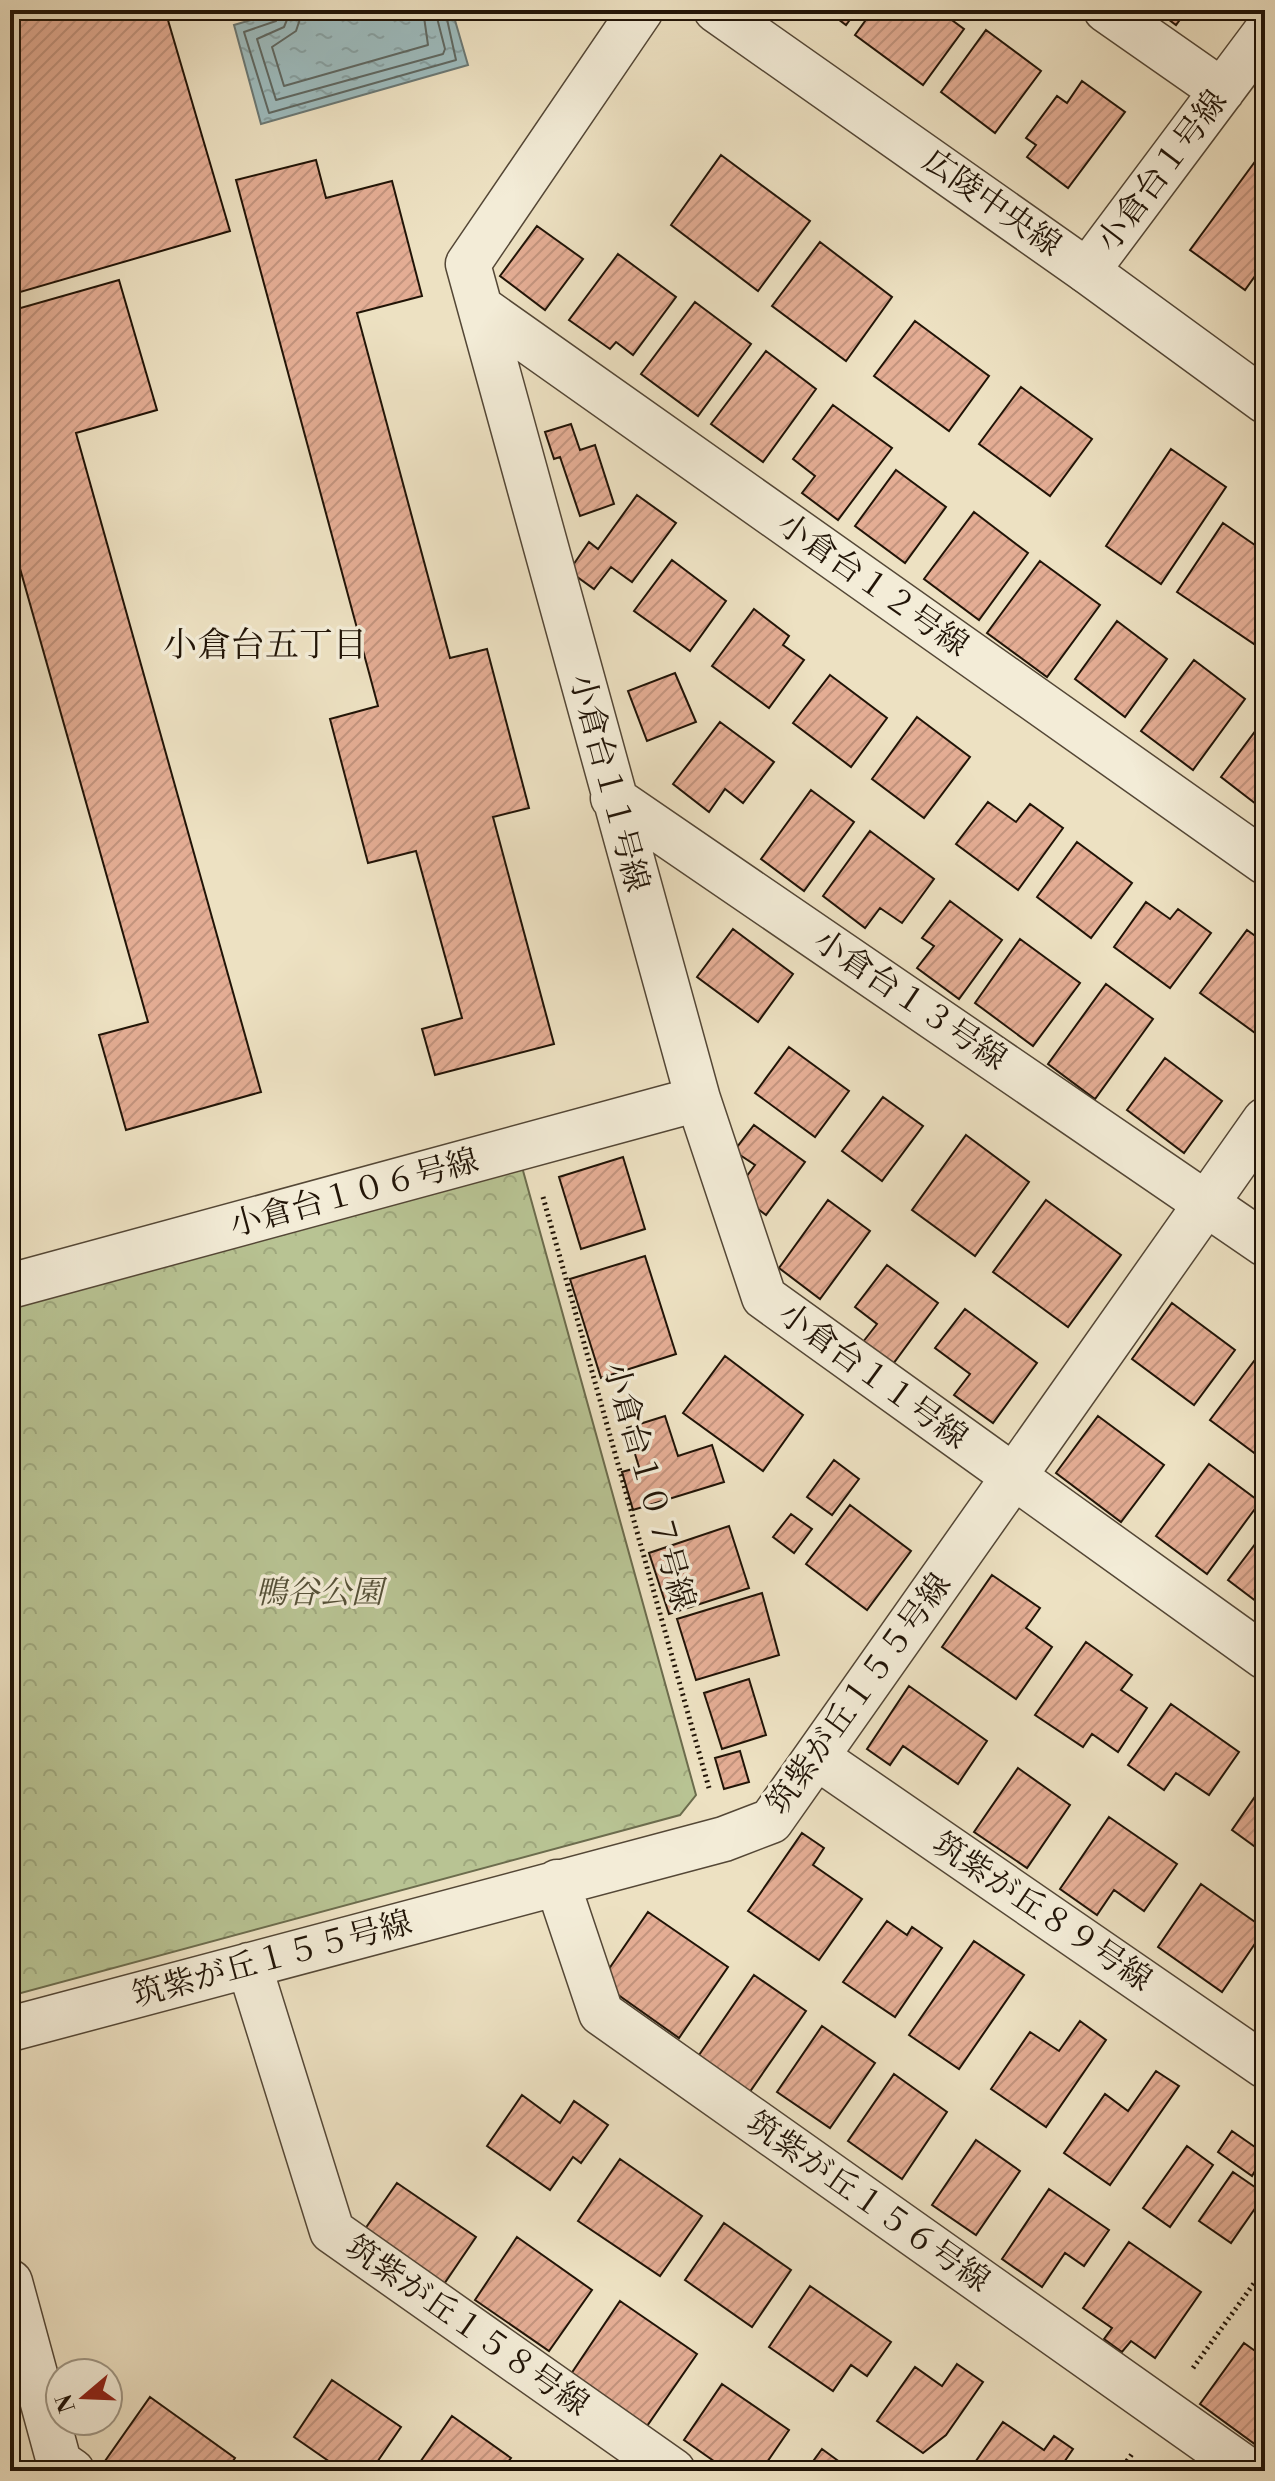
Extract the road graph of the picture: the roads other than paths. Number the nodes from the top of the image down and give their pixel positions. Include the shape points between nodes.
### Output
1 (641, 10) edge
2 (716, 10) edge
3 (1106, 10) edge
4 (1265, 33) edge
5 (1222, 91) junction
6 (1087, 271) junction
7 (481, 308) junction
8 (1262, 393) edge
9 (613, 798) junction
10 (1265, 862) edge
11 (698, 1099) junction
12 (1265, 1120) edge
13 (1207, 1203) junction
14 (1265, 1244) edge
15 (10, 1286) edge
16 (1013, 1478) junction
17 (1265, 1657) edge
18 (818, 1758) junction
19 (557, 1882) junction
20 (249, 1965) junction
21 (10, 2029) edge
22 (1265, 2066) edge
23 (10, 2282) edge
24 (72, 2471) edge
25 (673, 2471) edge
26 (1249, 2471) edge

1 - 7 street, 小倉台１１号線 via 468,264
2 - 6 street, 広陵中央線
3 - 5 street
4 - 5 street, 小倉台１号線
5 - 6 street, 小倉台１号線
6 - 8 street, 広陵中央線
7 - 9 street, 小倉台１１号線
7 - 10 street, 小倉台１２号線
9 - 11 street, 小倉台１１号線
9 - 13 street, 小倉台１３号線
11 - 15 street, 小倉台１０６号線
11 - 16 street, 小倉台１１号線 via 764,1297
12 - 13 street, 筑紫が丘１５５号線
13 - 14 street, 小倉台１３号線
13 - 16 street, 筑紫が丘１５５号線
16 - 17 street, 小倉台１１号線
16 - 18 street, 筑紫が丘１５５号線
18 - 19 street, 筑紫が丘１５５号線 via 771,1821 724,1839
18 - 22 street, 筑紫が丘８９号線
19 - 20 street, 筑紫が丘１５５号線
19 - 26 street, 筑紫が丘１５６号線 via 601,2013
20 - 21 street, 筑紫が丘１５５号線
20 - 25 street, 筑紫が丘１５８号線 via 332,2231
23 - 24 street via 59,2462

